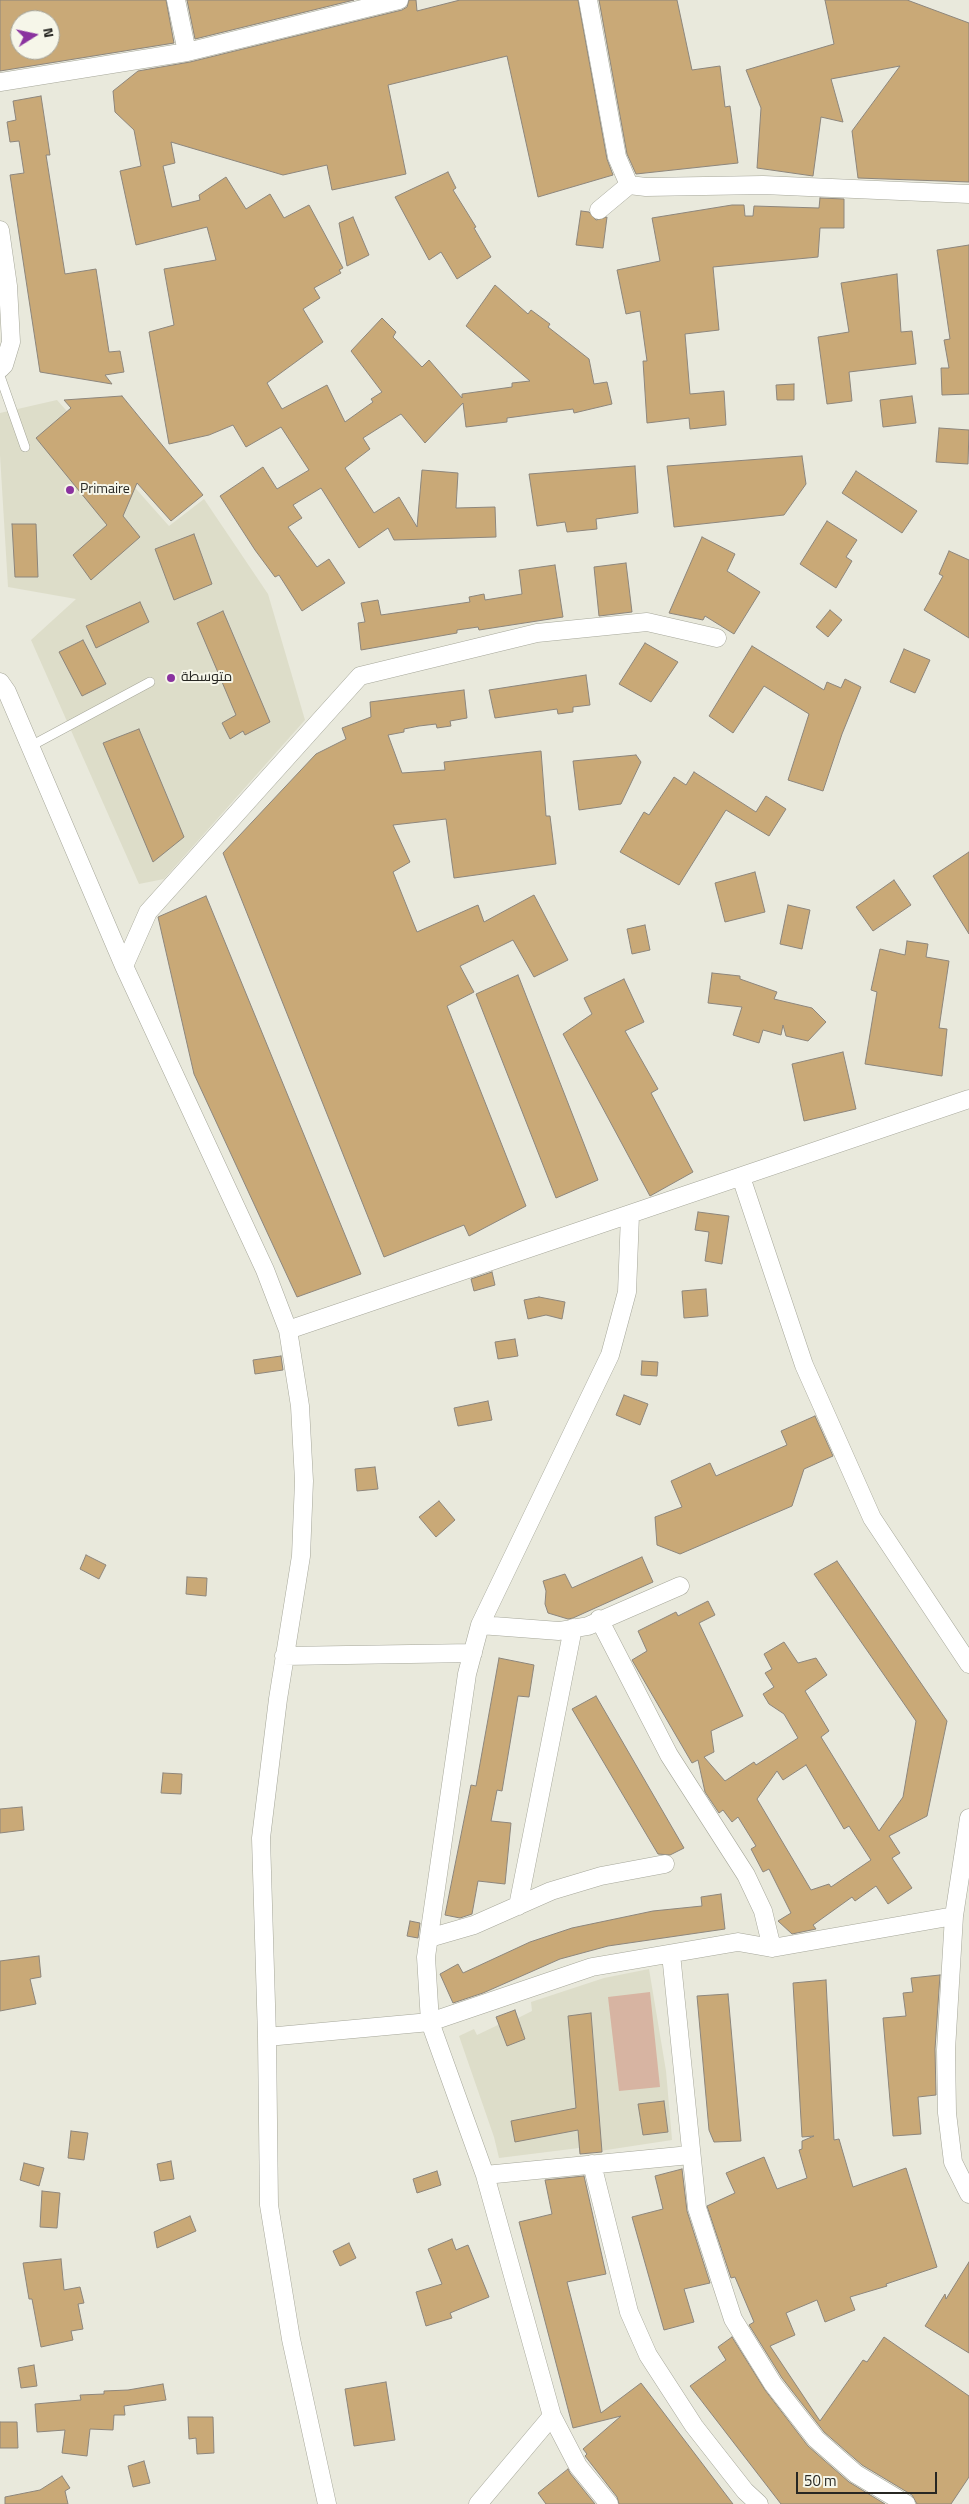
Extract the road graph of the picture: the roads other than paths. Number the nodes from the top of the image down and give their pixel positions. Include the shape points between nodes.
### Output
1 (176, 0) edge
2 (399, 0) edge
3 (588, 0) edge
4 (187, 52) junction
5 (0, 82) edge
6 (629, 185) junction
7 (969, 194) edge
8 (599, 210) dead end
9 (0, 230) edge
10 (0, 369) edge
11 (0, 376) edge
12 (26, 447) dead end
13 (717, 638) dead end
14 (0, 682) edge
15 (150, 682) dead end
16 (30, 747) junction
17 (124, 966) junction
18 (969, 1099) edge
19 (741, 1177) junction
20 (630, 1215) junction
21 (288, 1330) junction
22 (680, 1586) dead end
23 (599, 1620) junction
24 (480, 1625) junction
25 (573, 1628) junction
26 (473, 1653) junction
27 (284, 1656) junction
28 (969, 1664) edge
29 (969, 1818) edge
30 (665, 1864) dead end
31 (518, 1906) junction
32 (954, 1916) junction
33 (969, 1929) edge
34 (429, 1938) junction
35 (772, 1948) junction
36 (671, 1954) junction
37 (430, 2022) junction
38 (267, 2037) junction
39 (690, 2155) junction
40 (592, 2164) junction
41 (485, 2175) junction
42 (969, 2194) edge
43 (552, 2416) junction
44 (327, 2504) edge
45 (478, 2504) edge
46 (609, 2504) edge
47 (759, 2504) edge
48 (906, 2504) edge

1 - 4 street
2 - 4 street
3 - 6 street via 617,157
4 - 5 street
6 - 7 street via 763,185
6 - 8 street
9 - 10 street via 11,342
11 - 12 lane
13 - 17 street via 646,622 537,633 360,676 148,912
14 - 16 street
15 - 16 lane
16 - 17 street
17 - 21 street via 265,1270
18 - 19 street
19 - 20 street
19 - 28 street via 804,1365 872,1518
20 - 21 street
20 - 24 street via 627,1292 610,1355
21 - 27 street via 300,1406 304,1481 301,1556
22 - 23 street
23 - 25 street
23 - 35 street via 669,1755 746,1875 763,1910
24 - 25 street via 560,1631
24 - 26 street
25 - 31 street
26 - 27 street
26 - 34 street via 467,1674
27 - 38 street via 261,1838
29 - 32 street
30 - 31 street via 600,1876 551,1891
31 - 34 street via 474,1925
32 - 33 street
32 - 35 street
32 - 42 street via 946,2050 947,2113 953,2162
34 - 37 street via 426,1957
35 - 36 street via 738,1942
36 - 37 street via 592,1968
36 - 39 street
37 - 38 street
37 - 41 street
38 - 44 street via 269,2205 291,2339
39 - 40 street
39 - 48 street via 697,2208 733,2319 773,2384 816,2439 856,2474
40 - 41 street
40 - 47 street via 629,2312 648,2356 694,2426
41 - 43 street
43 - 45 street
43 - 46 street via 578,2466

